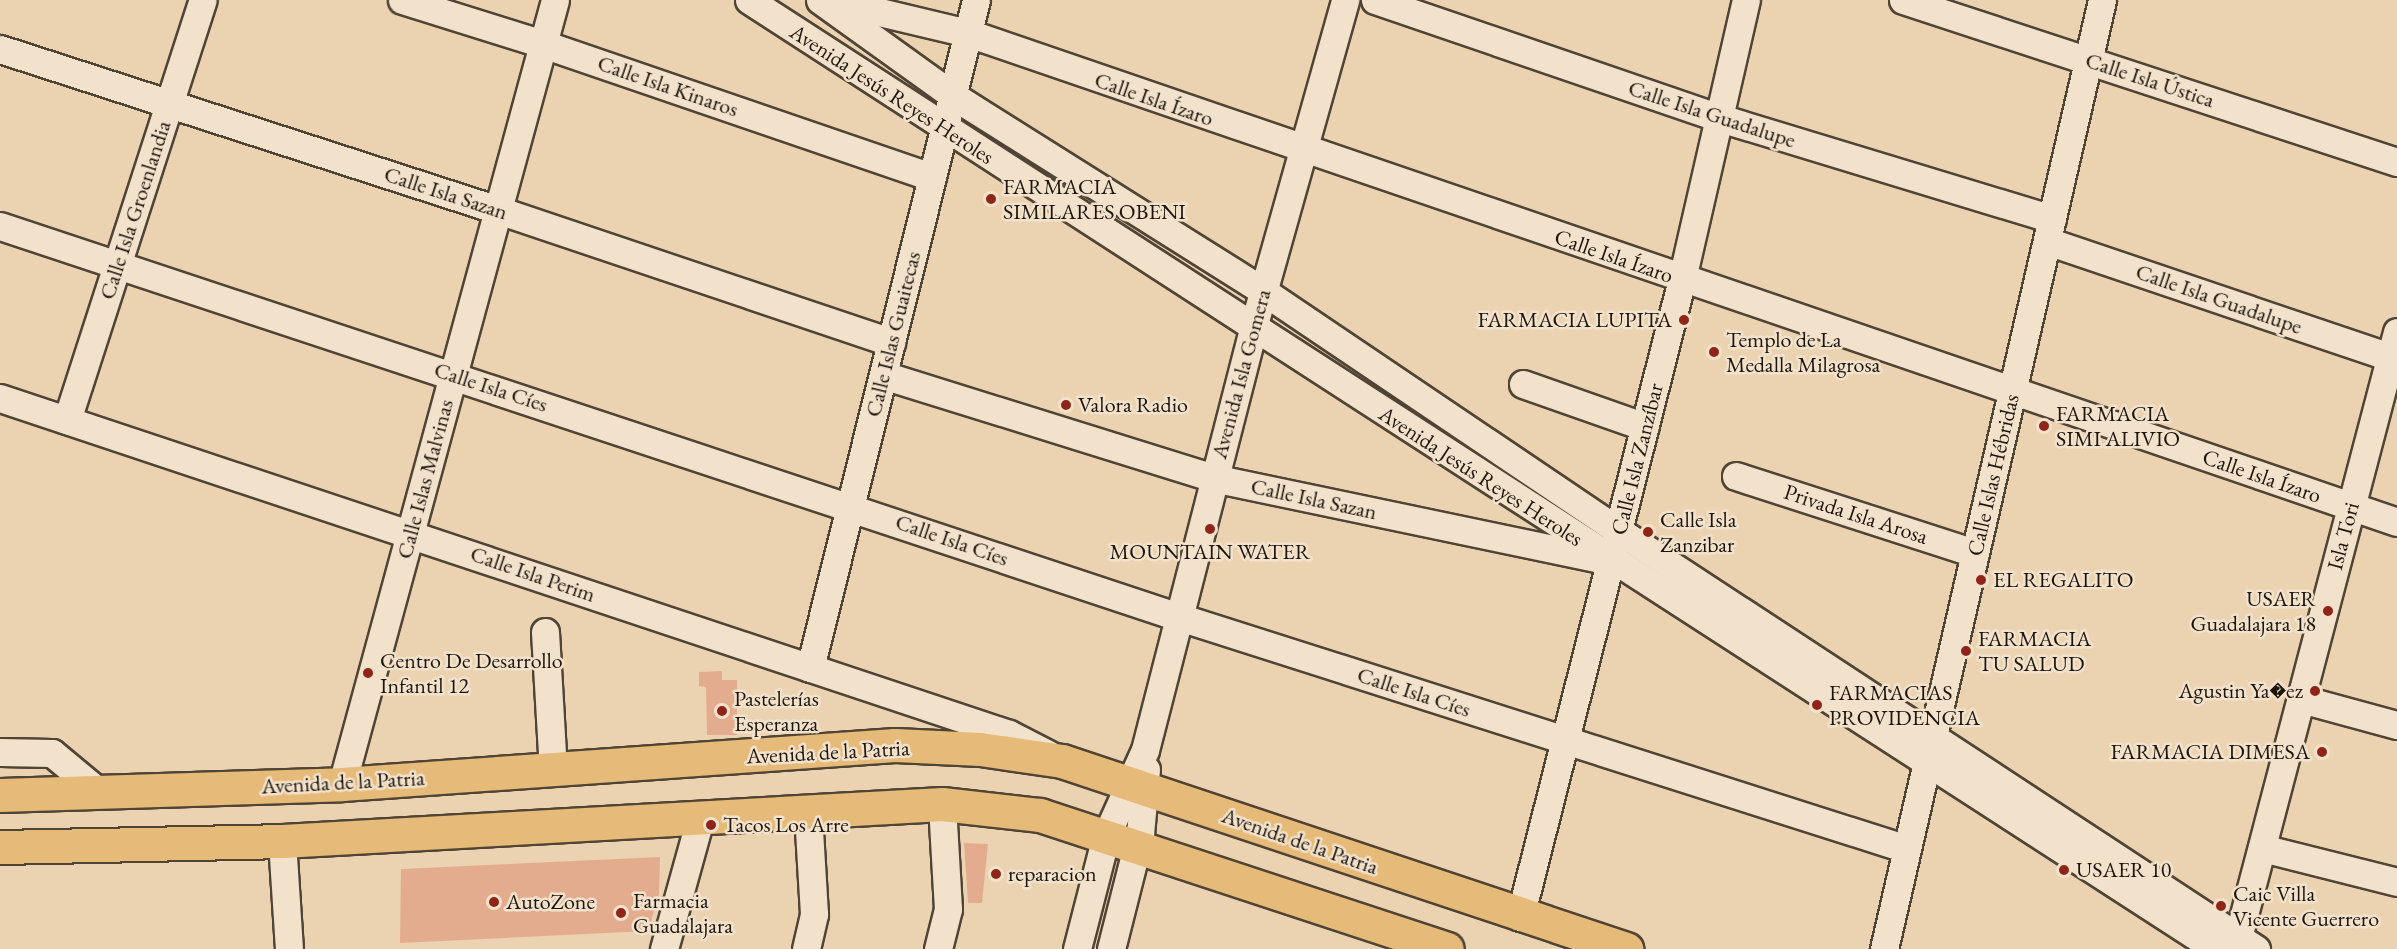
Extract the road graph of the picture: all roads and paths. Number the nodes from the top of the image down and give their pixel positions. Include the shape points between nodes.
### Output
1 (203, 0) edge
2 (402, 0) edge
3 (555, 0) edge
4 (749, 0) edge
5 (820, 0) edge
6 (829, 0) edge
7 (976, 0) edge
8 (1346, 0) edge
9 (1376, 0) edge
10 (1746, 0) edge
11 (1903, 0) edge
12 (2102, 0) edge
13 (968, 33) junction
14 (543, 44) junction
15 (0, 49) edge
16 (2088, 60) junction
17 (952, 95) junction
18 (170, 102) junction
19 (1720, 118) junction
20 (944, 129) junction
21 (1303, 151) junction
22 (2397, 162) edge
23 (932, 177) junction
24 (498, 210) junction
25 (0, 226) edge
26 (2049, 230) junction
27 (118, 264) junction
28 (1682, 279) junction
29 (1263, 291) junction
30 (1253, 328) junction
31 (891, 342) junction
32 (2394, 344) edge
33 (453, 375) junction
34 (883, 375) junction
35 (1523, 384) dead end
36 (2012, 392) junction
37 (0, 398) edge
38 (67, 420) junction
39 (1645, 427) junction
40 (1736, 476) dead end
41 (1214, 478) junction
42 (849, 505) junction
43 (2351, 507) junction
44 (2397, 522) edge
45 (1619, 531) junction
46 (411, 532) junction
47 (1975, 553) junction
48 (1612, 561) junction
49 (1176, 616) junction
50 (545, 633) dead end
51 (810, 668) junction
52 (2301, 699) junction
53 (2397, 725) edge
54 (1933, 734) junction
55 (1567, 741) junction
56 (0, 752) edge
57 (1062, 761) junction
58 (1927, 763) junction
59 (554, 769) junction
60 (342, 784) junction
61 (1138, 786) junction
62 (99, 792) junction
63 (0, 795) edge
64 (942, 804) junction
65 (808, 813) junction
66 (700, 819) junction
67 (1106, 836) junction
68 (282, 841) junction
69 (0, 847) edge
70 (1138, 847) junction
71 (2262, 848) junction
72 (1907, 849) junction
73 (2397, 882) edge
74 (1520, 916) junction
75 (2236, 946) edge
76 (289, 949) edge
77 (664, 949) edge
78 (806, 949) edge
79 (938, 949) edge
80 (1077, 949) edge
81 (1111, 949) edge
82 (1447, 949) edge
83 (1626, 949) edge
84 (1884, 949) edge

1 - 18 street, Calle Isla Groenlandia
2 - 14 street, Calle Isla Kinaros
3 - 14 street, Calle Islas Malvinas
4 - 20 street, Avenida Jesús Reyes Heroles
5 - 17 street, Avenida Jesús Reyes Heroles
6 - 13 street, Calle Isla Ízaro
7 - 13 street, Calle Islas Guaitecas
8 - 21 street, Avenida Isla Gomera
9 - 19 street, Calle Isla Guadalupe
10 - 19 street, Calle Isla Zanzíbar
11 - 16 street, Calle Isla Ústica
12 - 16 street, Calle Islas Hébridas
13 - 17 street, Calle Islas Guaitecas
13 - 21 street, Calle Isla Ízaro
14 - 23 street, Calle Isla Kinaros
14 - 24 street, Calle Islas Malvinas
15 - 18 street, Calle Isla Sazan
16 - 22 street, Calle Isla Ústica
16 - 26 street, Calle Islas Hébridas
17 - 20 street, Calle Islas Guaitecas
17 - 29 street, Avenida Jesús Reyes Heroles
18 - 24 street, Calle Isla Sazan
18 - 27 street, Calle Isla Groenlandia
19 - 26 street, Calle Isla Guadalupe
19 - 28 street, Calle Isla Zanzíbar
20 - 23 street, Calle Islas Guaitecas
20 - 30 street, Avenida Jesús Reyes Heroles
21 - 28 street, Calle Isla Ízaro
21 - 29 street, Avenida Isla Gomera
23 - 31 street, Calle Islas Guaitecas
24 - 31 street, Calle Isla Sazan
24 - 33 street, Calle Islas Malvinas
25 - 27 street, Calle Isla Cíes
26 - 32 street, Calle Isla Guadalupe
26 - 36 street, Calle Islas Hébridas
27 - 33 street, Calle Isla Cíes
27 - 38 street, Calle Isla Groenlandia
28 - 36 street, Calle Isla Ízaro
28 - 39 street, Calle Isla Zanzíbar
29 - 30 street, Avenida Isla Gomera
29 - 45 street, Avenida Jesús Reyes Heroles
30 - 41 street, Avenida Isla Gomera
30 - 48 street, Avenida Jesús Reyes Heroles
31 - 34 street, Calle Islas Guaitecas
32 - 43 street, Isla Tori
33 - 42 street, Calle Isla Cíes
33 - 46 street, Calle Islas Malvinas
34 - 41 street, Calle Isla Sazan
34 - 42 street, Calle Islas Guaitecas
35 - 39 street
36 - 43 street, Calle Isla Ízaro
36 - 47 street, Calle Islas Hébridas
37 - 38 street, Calle Isla Perim
38 - 46 street, Calle Isla Perim
39 - 45 street, Calle Isla Zanzíbar
40 - 47 street, Privada Isla Arosa
41 - 48 street, Calle Isla Sazan
41 - 49 street, Avenida Isla Gomera
42 - 49 street, Calle Isla Cíes
42 - 51 street, Calle Islas Guaitecas
43 - 44 street, Calle Isla Ízaro
43 - 52 street, Isla Tori
45 - 48 street, Calle Isla Zanzíbar
45 - 54 street, Avenida Jesús Reyes Heroles
46 - 51 street, Calle Isla Perim
46 - 60 street, Calle Islas Malvinas
47 - 54 street, Calle Islas Hébridas
48 - 55 street, Calle Isla Zanzíbar
48 - 58 street, Avenida Jesús Reyes Heroles
49 - 55 street, Calle Isla Cíes
49 - 61 street, Avenida Isla Gomera
50 - 59 street
51 - 57 street, Calle Isla Perim via 1009,734
52 - 53 street
52 - 71 street, Isla Tori
54 - 58 street, Calle Islas Hébridas
54 - 75 street, Avenida Jesús Reyes Heroles
55 - 72 street, Calle Isla Cíes
55 - 74 street, Calle Isla Zanzíbar
56 - 62 street via 52,753
57 - 59 main road, Avenida de la Patria via 980,749 895,745
57 - 61 main road, Avenida de la Patria
58 - 72 street, Calle Islas Hébridas
58 - 75 street, Avenida Jesús Reyes Heroles
59 - 60 main road, Avenida de la Patria
60 - 62 main road, Avenida de la Patria
61 - 67 street, Avenida Isla Gomera
61 - 70 street, Avenida Isla Gomera
61 - 74 main road, Avenida de la Patria
62 - 63 main road, Avenida de la Patria
64 - 65 main road
64 - 67 main road via 1040,815
64 - 79 street via 948,909
65 - 66 main road
65 - 78 street via 814,914
66 - 68 main road
66 - 77 street
67 - 70 main road
67 - 80 street, Avenida Isla Gomera
68 - 69 main road
68 - 76 street
70 - 81 street, Avenida Isla Gomera
70 - 82 main road
71 - 73 street
71 - 75 street, Isla Tori
72 - 84 street, Calle Islas Hébridas
74 - 83 main road, Avenida de la Patria

